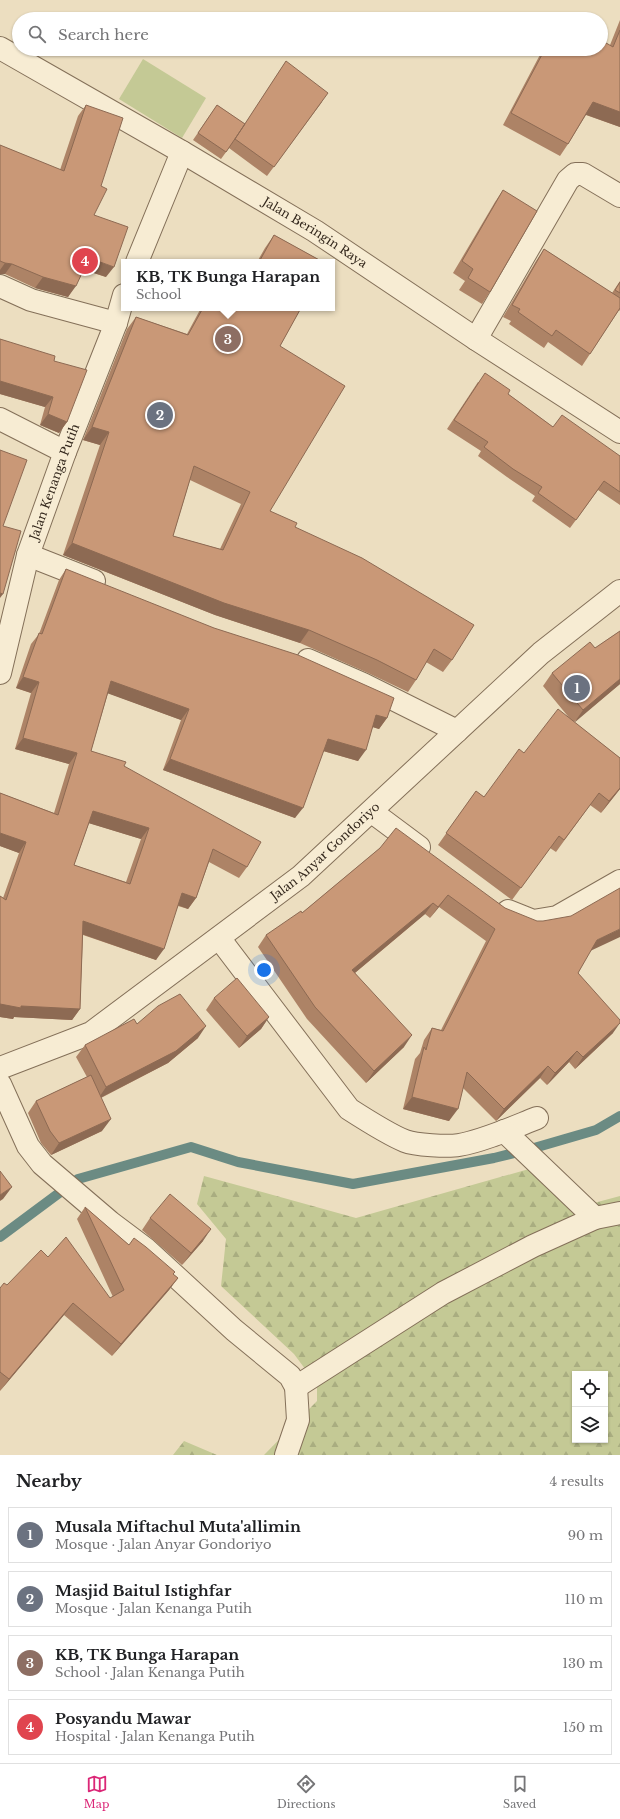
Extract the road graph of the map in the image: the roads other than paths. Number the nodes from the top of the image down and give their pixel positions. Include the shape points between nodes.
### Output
1 (0, 48) edge
2 (12, 55) edge
3 (14, 56) edge
4 (182, 152) junction
5 (616, 187) edge
6 (138, 259) edge
7 (0, 286) edge
8 (121, 306) edge
9 (116, 323) junction
10 (476, 339) junction
11 (0, 419) edge
12 (620, 432) edge
13 (65, 452) junction
14 (28, 555) junction
15 (116, 590) edge
16 (620, 591) edge
17 (288, 652) edge
18 (0, 673) edge
19 (457, 731) junction
20 (372, 812) junction
21 (435, 859) edge
22 (620, 881) edge
23 (492, 900) edge
24 (219, 938) junction
25 (0, 1068) edge
26 (0, 1084) edge
27 (537, 1118) dead end
28 (509, 1136) junction
29 (620, 1213) edge
30 (595, 1218) junction
31 (296, 1387) junction
32 (286, 1455) edge

1 - 2 street, Jalan Beringin Raya
3 - 4 street, Jalan Beringin Raya
4 - 6 street
4 - 10 street, Jalan Beringin Raya via 315,231
5 - 10 street via 583,174 575,174 568,180
7 - 9 street via 31,300
8 - 9 street, Jalan Kenanga Putih
9 - 13 street, Jalan Kenanga Putih
10 - 12 street, Jalan Beringin Raya
11 - 13 street
13 - 14 street, Jalan Kenanga Putih
14 - 15 street
14 - 18 street, Jalan Kenanga Putih
16 - 19 street, Jalan Anyar Gondoriyo via 541,653
17 - 19 street via 364,684
19 - 20 street, Jalan Anyar Gondoriyo
20 - 21 street
20 - 24 street, Jalan Anyar Gondoriyo via 301,876
22 - 23 street via 557,917 533,921 504,910
24 - 25 street, Jalan Anyar Gondoriyo via 91,1033
24 - 28 street via 349,1109 404,1141 459,1146
26 - 31 street via 28,1146 42,1164 146,1249 234,1330 280,1366
27 - 28 street
28 - 30 street
29 - 30 street
30 - 31 street via 532,1246 443,1293
31 - 32 street via 298,1420

